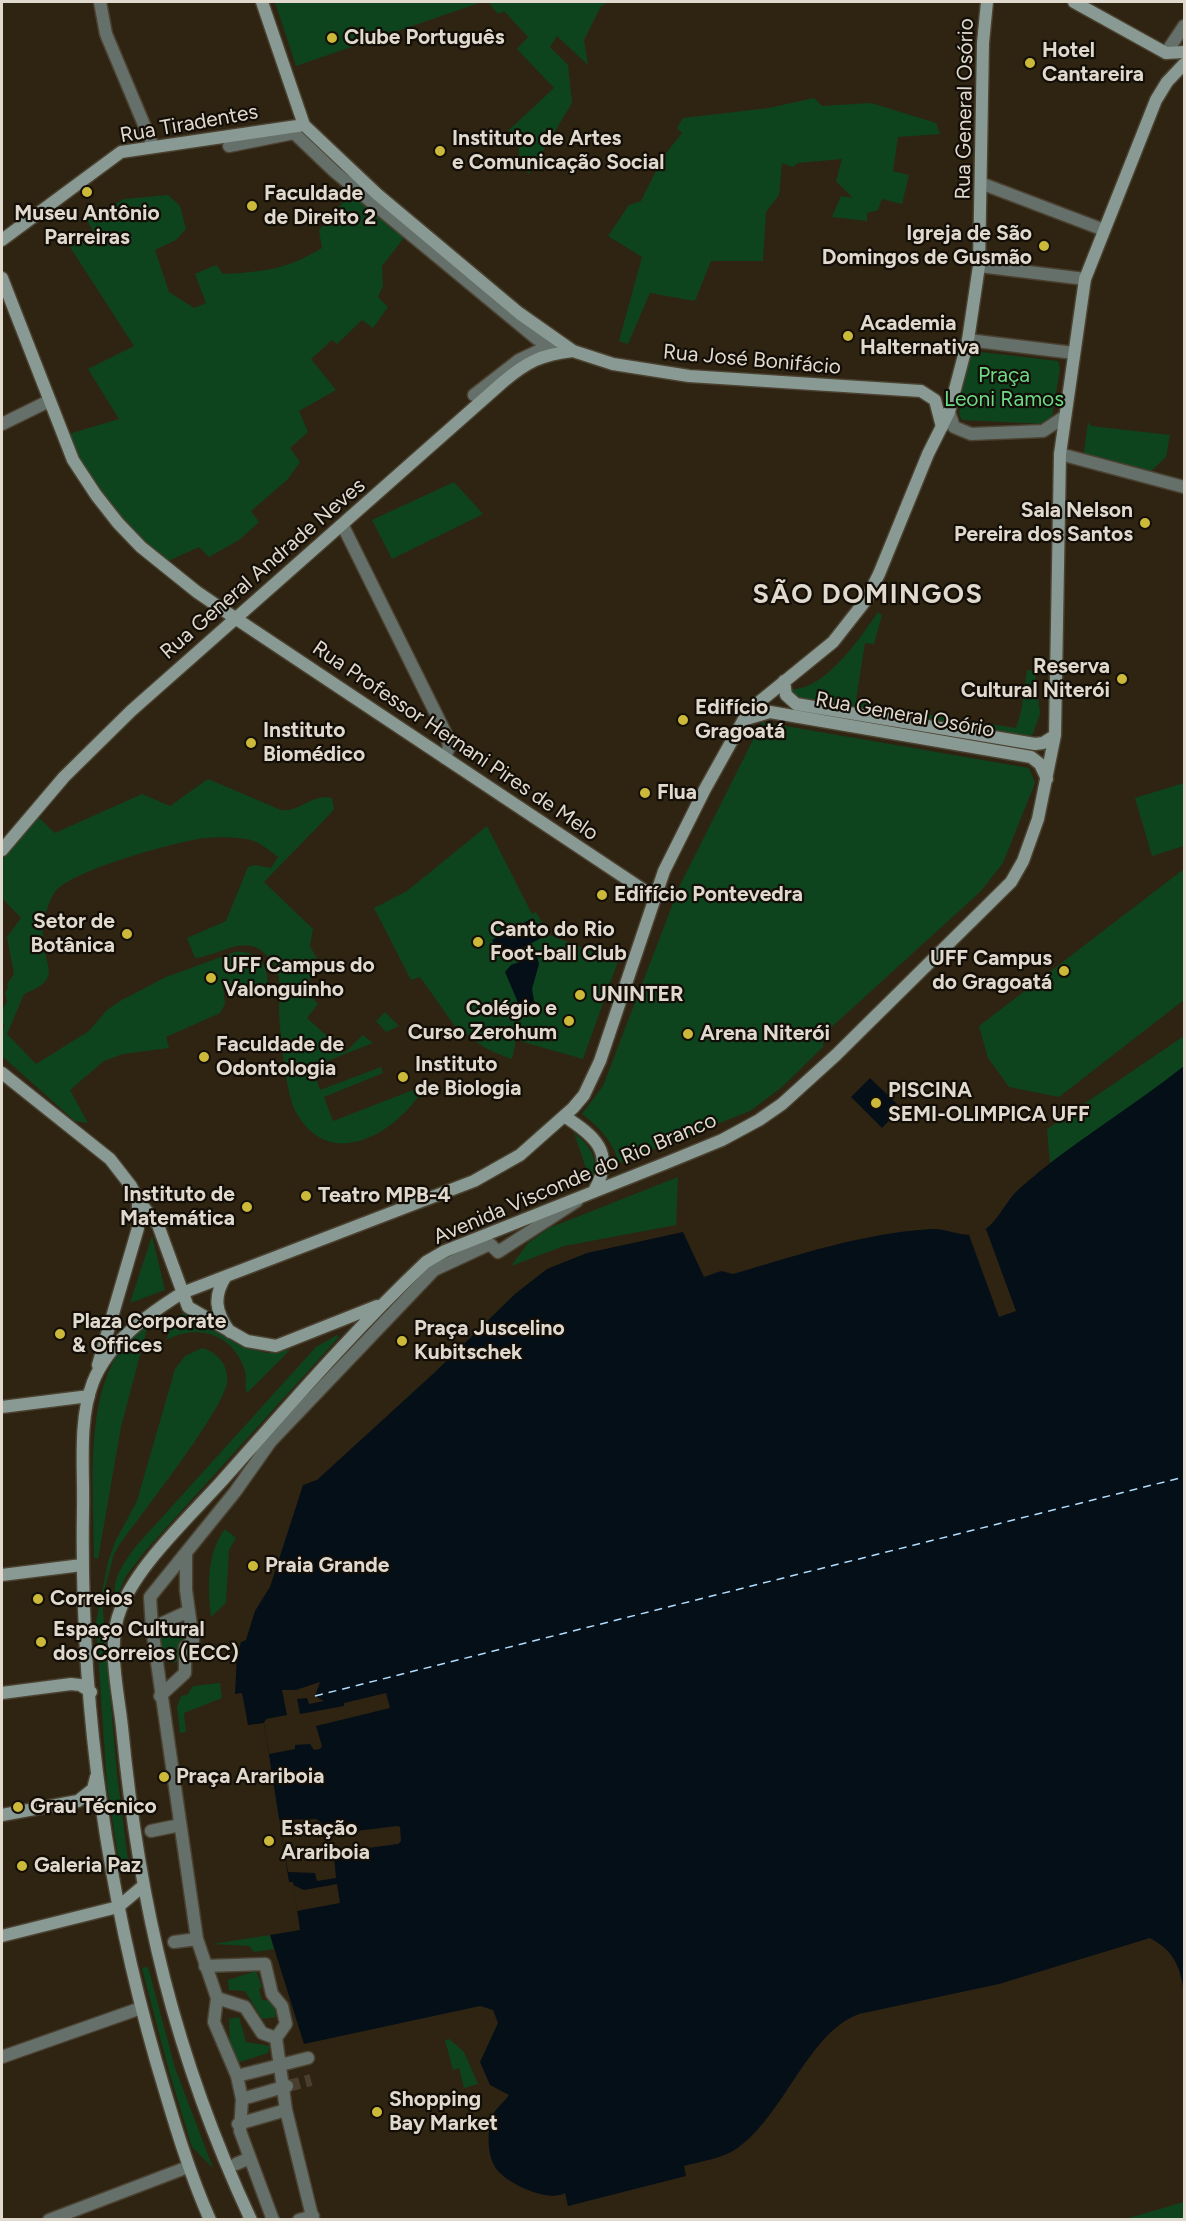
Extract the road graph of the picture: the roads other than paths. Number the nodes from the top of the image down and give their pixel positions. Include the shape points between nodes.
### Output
1 (100, 2) edge
2 (262, 2) edge
3 (987, 2) edge
4 (1074, 2) edge
5 (1185, 26) edge
6 (1185, 52) edge
7 (1166, 53) junction
8 (1185, 64) edge
9 (1167, 82) junction
10 (303, 125) junction
11 (153, 146) junction
12 (229, 146) dead end
13 (982, 184) junction
14 (1104, 230) junction
15 (2, 240) edge
16 (979, 266) junction
17 (2, 278) edge
18 (1085, 279) junction
19 (968, 340) junction
20 (573, 351) junction
21 (1074, 353) junction
22 (474, 395) dead end
23 (49, 401) junction
24 (949, 412) junction
25 (1064, 417) junction
26 (2, 424) edge
27 (942, 428) junction
28 (1060, 454) junction
29 (1185, 487) edge
30 (343, 526) junction
31 (235, 618) junction
32 (784, 681) junction
33 (744, 719) junction
34 (1054, 736) junction
35 (445, 758) junction
36 (1047, 780) junction
37 (2, 850) edge
38 (654, 897) junction
39 (2, 1073) edge
40 (564, 1116) junction
41 (591, 1192) junction
42 (138, 1200) junction
43 (226, 1276) junction
44 (182, 1293) junction
45 (386, 1301) junction
46 (232, 1334) junction
47 (94, 1380) junction
48 (89, 1396) junction
49 (2, 1407) edge
50 (186, 1553) junction
51 (82, 1565) junction
52 (2, 1575) edge
53 (189, 1611) junction
54 (152, 1628) junction
55 (91, 1692) junction
56 (2, 1693) edge
57 (160, 1696) junction
58 (97, 1773) junction
59 (2, 1815) edge
60 (180, 1825) junction
61 (151, 1832) dead end
62 (143, 1886) junction
63 (118, 1907) junction
64 (2, 1936) edge
65 (197, 1939) junction
66 (174, 1942) dead end
67 (205, 1966) junction
68 (217, 1998) junction
69 (141, 2008) junction
70 (276, 2038) junction
71 (2, 2057) edge
72 (308, 2058) dead end
73 (278, 2064) junction
74 (237, 2076) junction
75 (285, 2087) junction
76 (242, 2099) junction
77 (286, 2110) junction
78 (238, 2124) junction
79 (250, 2158) junction
80 (236, 2164) dead end
81 (188, 2167) junction
82 (313, 2218) edge
83 (49, 2220) edge
84 (210, 2220) edge
85 (251, 2220) edge
86 (273, 2220) edge
87 (300, 2220) edge

1 - 11 street via 106,34
2 - 10 street
3 - 13 street, Rua General Osório
4 - 7 street
5 - 7 street
6 - 7 street
7 - 9 street
8 - 9 street
9 - 14 street via 1156,100
10 - 11 street, Rua Tiradentes
10 - 20 street via 377,194 501,298
11 - 15 street, Rua Tiradentes via 121,152
12 - 22 street via 294,133 335,172 537,339 551,345 519,360
13 - 14 street
13 - 16 street, Rua General Osório
14 - 18 street
16 - 18 street
16 - 19 street, Rua General Osório
17 - 23 street, Rua Professor Hernani Pires de Melo
18 - 21 street
19 - 21 street
19 - 24 street, Rua General Osório
20 - 27 street, Rua José Bonifácio via 613,364 689,376 921,391 934,400
20 - 30 street, Rua General Andrade Neves via 543,356 518,369
21 - 25 street
23 - 26 street
23 - 31 street, Rua Professor Hernani Pires de Melo via 73,460 118,523 165,567
24 - 25 street via 954,427 971,434 1043,431
24 - 27 street, Rua General Osório
25 - 28 street
27 - 32 street, Rua General Osório via 866,600 833,642
28 - 29 street
28 - 34 street, Avenida Visconde do Rio Branco
30 - 31 street, Rua General Andrade Neves
30 - 35 street via 447,735 449,747
31 - 35 street, Rua Professor Hernani Pires de Melo
31 - 37 street, Rua General Andrade Neves via 83,756
32 - 33 street, Avenida Visconde do Rio Branco
32 - 34 street, Rua General Osório via 786,695 796,704 1038,744
33 - 36 street, Rua General Osório via 770,712 1031,757 1041,764
33 - 38 street, Avenida Visconde do Rio Branco
34 - 36 street, Avenida Visconde do Rio Branco
35 - 38 street, Rua Professor Hernani Pires de Melo
36 - 41 street, Avenida Visconde do Rio Branco via 1023,861 1011,882 802,1086 743,1130
38 - 40 street, Avenida Visconde do Rio Branco via 600,1061 584,1095
39 - 42 street via 110,1159
40 - 41 street via 590,1134 601,1150 604,1169
40 - 43 street, Avenida Visconde do Rio Branco via 520,1155 474,1181
41 - 45 street, Avenida Visconde do Rio Branco via 446,1251 426,1262
41 - 50 street via 498,1252 490,1244 434,1270 271,1441
42 - 44 street via 158,1225
42 - 47 street via 138,1228
43 - 44 street, Avenida Visconde do Rio Branco
43 - 46 street via 219,1287 217,1307
44 - 46 street via 195,1313
44 - 47 street, Avenida Visconde do Rio Branco via 125,1336
45 - 46 street via 276,1346 259,1345
45 - 62 street, Avenida Visconde do Rio Branco via 293,1398 150,1562 123,1601 113,1639 128,1794
47 - 48 street, Avenida Visconde do Rio Branco
48 - 49 street
48 - 51 street, Avenida Visconde do Rio Branco
50 - 53 street
50 - 54 street via 150,1597
51 - 52 street
51 - 55 street, Avenida Visconde do Rio Branco
53 - 54 street
53 - 57 street via 193,1641 185,1647 184,1672
54 - 57 street
55 - 56 street via 71,1684
55 - 58 street, Avenida Visconde do Rio Branco
57 - 60 street
58 - 59 street via 93,1789 78,1801
58 - 63 street, Avenida Visconde do Rio Branco
60 - 61 street
60 - 65 street
62 - 63 street
62 - 85 street, Avenida Visconde do Rio Branco via 154,1946 198,2096
63 - 64 street
63 - 69 street, Avenida Visconde do Rio Branco
65 - 66 street
65 - 67 street
67 - 68 street
67 - 70 street via 265,1964 272,1994 282,2006 286,2024
68 - 70 street via 245,2007 262,2033
68 - 74 street via 214,2022
69 - 71 street
69 - 81 street, Avenida Visconde do Rio Branco
70 - 73 street
72 - 73 street
73 - 74 street
73 - 75 street
74 - 76 street
75 - 76 street
75 - 77 street
76 - 78 street
77 - 78 street
77 - 82 street
78 - 79 street
79 - 80 street
79 - 86 street
81 - 83 street
81 - 84 street, Avenida Visconde do Rio Branco
82 - 87 street

